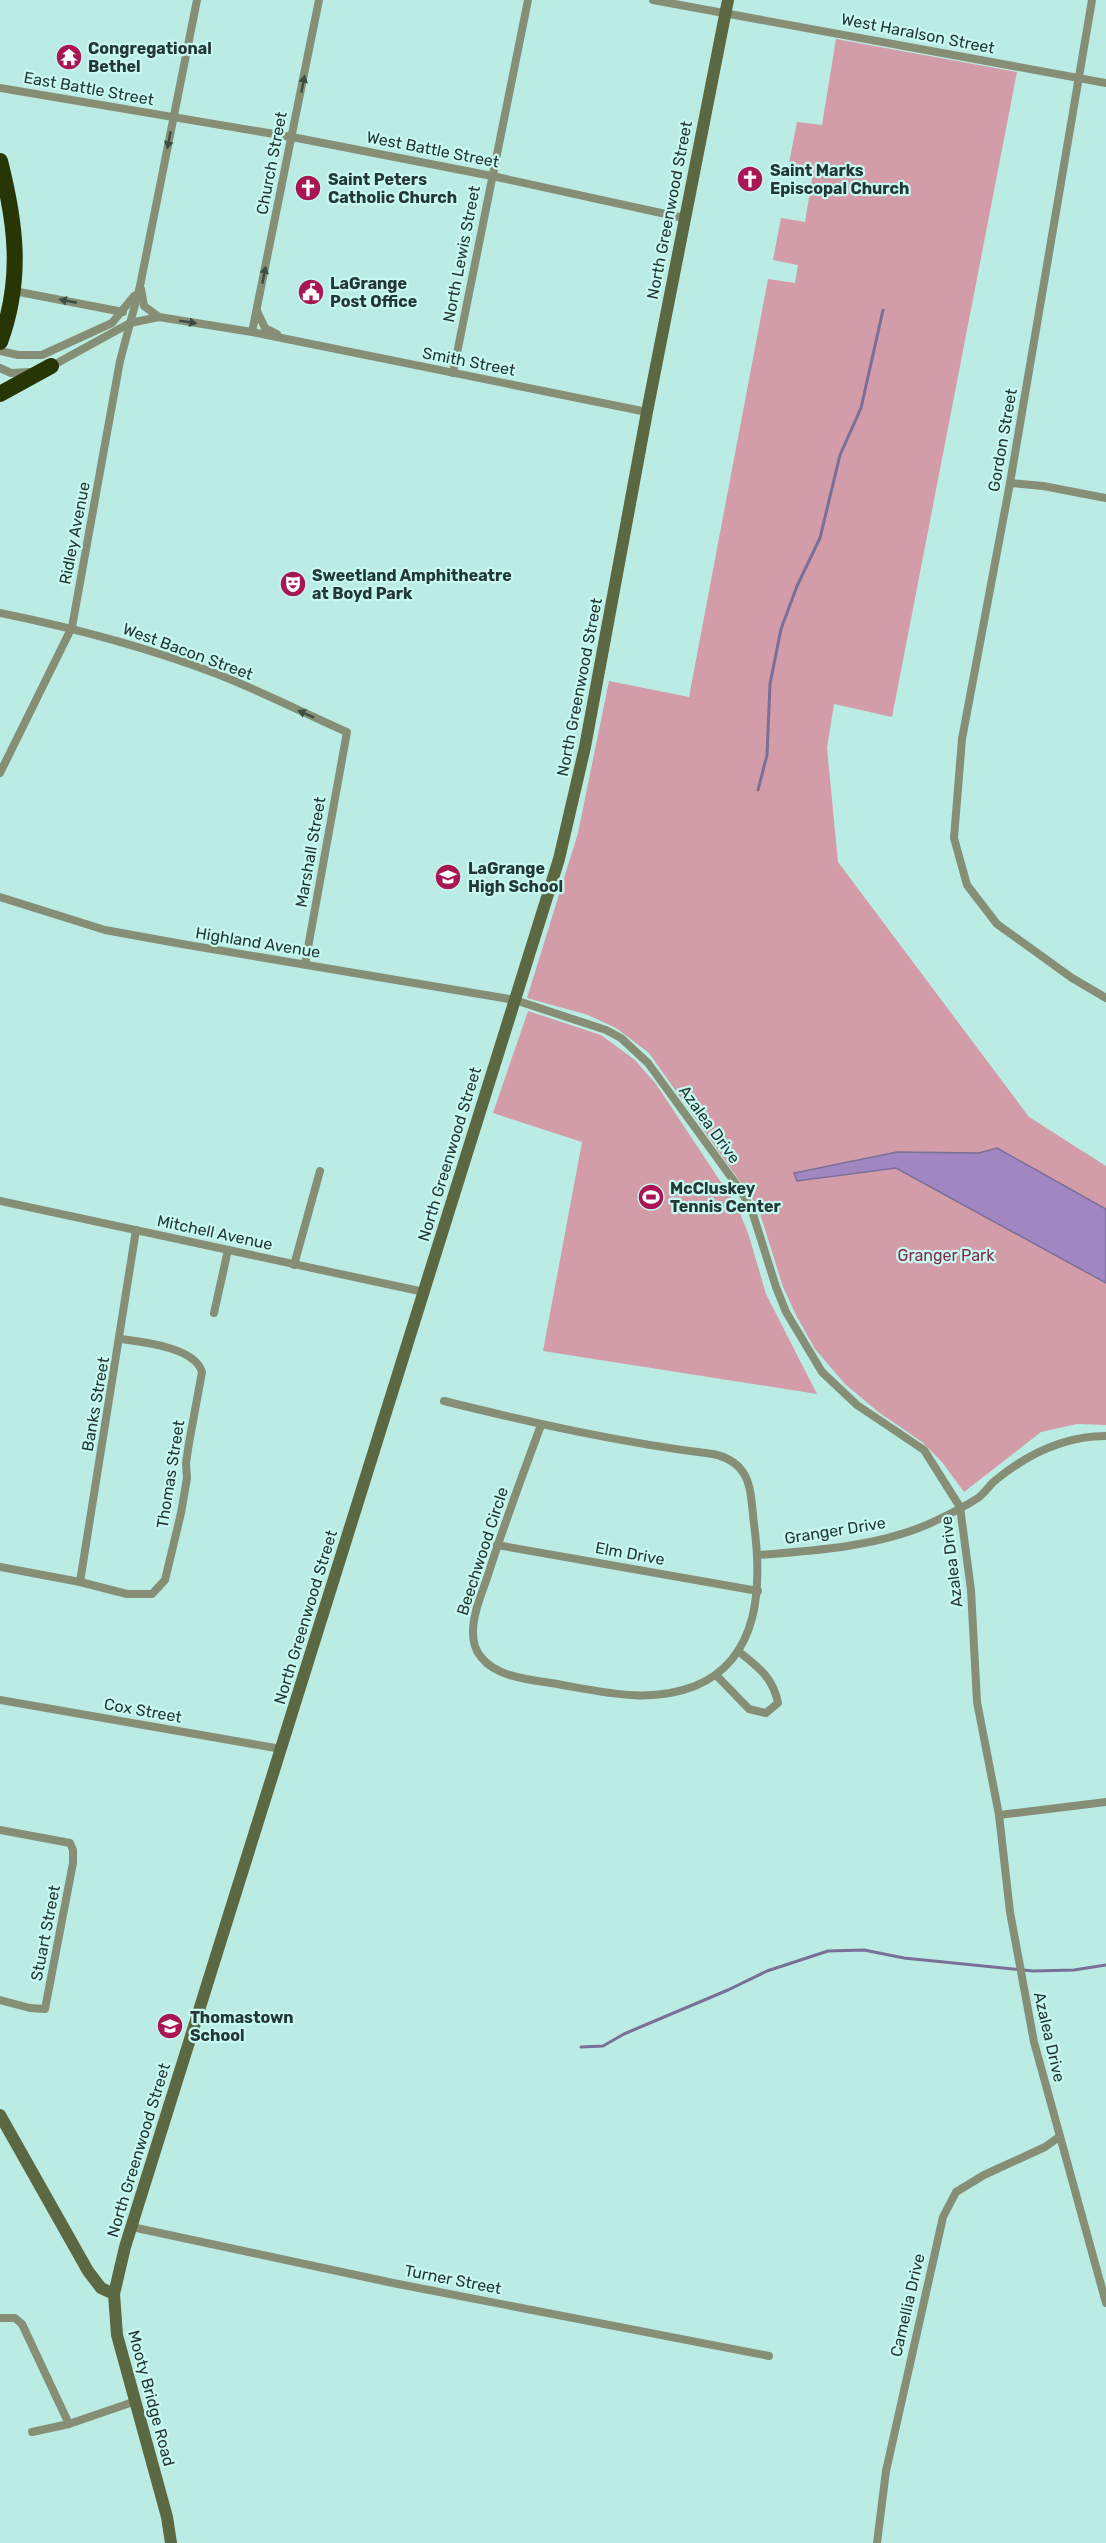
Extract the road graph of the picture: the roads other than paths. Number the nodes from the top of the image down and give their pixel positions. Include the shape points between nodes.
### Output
1 (197, 0) edge
2 (319, 0) edge
3 (528, 0) edge
4 (653, 0) edge
5 (1092, 0) edge
6 (726, 6) edge
7 (1079, 78) junction
8 (1106, 83) edge
9 (0, 88) edge
10 (174, 117) junction
11 (292, 137) junction
12 (0, 161) edge
13 (492, 176) junction
14 (684, 218) junction
15 (140, 286) junction
16 (14, 291) junction
17 (257, 311) junction
18 (123, 312) junction
19 (159, 317) junction
20 (130, 323) junction
21 (252, 332) junction
22 (285, 339) junction
23 (0, 342) edge
24 (0, 351) edge
25 (51, 366) junction
26 (0, 368) edge
27 (453, 373) junction
28 (0, 394) edge
29 (647, 412) junction
30 (1010, 483) junction
31 (1106, 498) edge
32 (0, 613) edge
33 (72, 627) junction
34 (345, 744) joint
35 (0, 773) edge
36 (0, 897) edge
37 (305, 964) junction
38 (1106, 998) edge
39 (515, 1000) junction
40 (320, 1171) dead end
41 (0, 1201) edge
42 (136, 1230) junction
43 (228, 1250) junction
44 (294, 1265) junction
45 (424, 1292) junction
46 (214, 1312) dead end
47 (121, 1339) junction
48 (444, 1401) dead end
49 (541, 1425) junction
50 (1106, 1436) edge
51 (960, 1508) junction
52 (497, 1545) junction
53 (758, 1556) junction
54 (0, 1568) edge
55 (80, 1582) junction
56 (758, 1591) junction
57 (738, 1651) junction
58 (716, 1675) junction
59 (0, 1700) edge
60 (281, 1749) junction
61 (1106, 1802) edge
62 (999, 1815) junction
63 (0, 1830) edge
64 (0, 2000) edge
65 (0, 2115) edge
66 (1059, 2137) junction
67 (132, 2227) junction
68 (114, 2294) junction
69 (1106, 2303) edge
70 (0, 2318) edge
71 (769, 2356) dead end
72 (136, 2401) junction
73 (69, 2424) junction
74 (32, 2432) dead end
75 (171, 2543) edge
76 (877, 2543) edge

1 - 10 street, Ridley Avenue
11 -> 2 street, Church Street
3 - 13 street, North Lewis Street
4 - 6 street, West Haralson Street
5 - 7 street, Gordon Street
6 - 7 street, West Haralson Street
6 - 14 main road, North Greenwood Street
7 - 8 street, West Haralson Street
7 - 30 street, Gordon Street
9 - 10 street, East Battle Street
10 - 11 street, West Battle Street
10 -> 15 street, Ridley Avenue
11 - 13 street, West Battle Street
17 -> 11 street, Church Street
12 - 16 highway via 14,225
13 - 14 street, West Battle Street
13 - 27 street, North Lewis Street
14 - 29 main road, North Greenwood Street
15 - 18 street, Ridley Avenue
15 - 19 street via 144,306
15 - 20 street, Ridley Avenue
18 -> 16 street
16 - 23 highway
17 - 21 street, Church Street
17 - 22 street, Smith Street via 265,328
18 - 24 street via 112,323 42,355
19 - 20 street, Smith Street
19 -> 21 street, Smith Street
20 - 25 street, Smith Street
20 - 33 street, Ridley Avenue
21 - 22 street, Smith Street
22 - 27 street, Smith Street
25 - 26 street, Smith Street via 23,374
25 - 28 highway
27 - 29 street, Smith Street
29 - 39 main road, North Greenwood Street via 585,747 559,859
30 - 31 street
30 - 38 street, Gordon Street via 962,739 954,838 967,885 997,924
32 - 33 street, West Bacon Street
34 -> 33 street, West Bacon Street via 348,732 219,675
33 - 35 street, Ridley Avenue
34 - 37 street, Marshall Street
36 - 37 street, Highland Avenue via 105,930
37 - 39 street, Highland Avenue
39 - 45 main road, North Greenwood Street
39 - 51 street, Azalea Drive via 606,1030 648,1063 751,1208 786,1312 822,1372 857,1405 924,1450
40 - 44 street
41 - 42 street, Mitchell Avenue
42 - 43 street, Mitchell Avenue
42 - 47 street, Banks Street
43 - 44 street, Mitchell Avenue
43 - 46 street
44 - 45 street, Mitchell Avenue
45 - 60 main road, North Greenwood Street
47 - 55 street, Banks Street
47 - 55 street, Thomas Street via 172,1348 200,1365 202,1379 186,1463 185,1495 165,1580 152,1594 127,1594
48 - 49 street, Beechwood Circle
49 - 52 street, Beechwood Circle
49 - 53 street, Beechwood Circle via 713,1454 731,1461 746,1475 751,1487
50 - 51 street, Granger Drive via 1069,1440 1025,1459
51 - 53 street, Granger Drive via 902,1534 870,1542
51 - 62 street, Azalea Drive via 971,1590 977,1701
52 - 56 street, Elm Drive
52 - 58 street, Beechwood Circle via 473,1633 478,1653 492,1667 530,1679 640,1696 675,1692
53 - 56 street, Beechwood Circle
54 - 55 street
56 - 57 street, Beechwood Circle via 752,1622
57 - 58 street, Beechwood Circle
57 - 58 street via 775,1687 778,1703 766,1713 749,1709
59 - 60 street, Cox Street
60 - 67 main road, North Greenwood Street
61 - 62 street
62 - 66 street, Azalea Drive via 1012,1923 1034,2042
63 - 64 street, Stuart Street via 70,1843 73,1850 45,2009
65 - 68 main road via 88,2271 101,2288
66 - 69 street, Azalea Drive
66 - 76 street, Camellia Drive via 956,2192 943,2217 886,2470
67 - 68 main road, North Greenwood Street
67 - 71 street, Turner Street via 393,2283
68 - 72 main road, Mooty Bridge Road via 117,2335
70 - 73 street via 15,2318 22,2325
72 - 73 street
72 - 75 main road, Mooty Bridge Road
73 - 74 street

